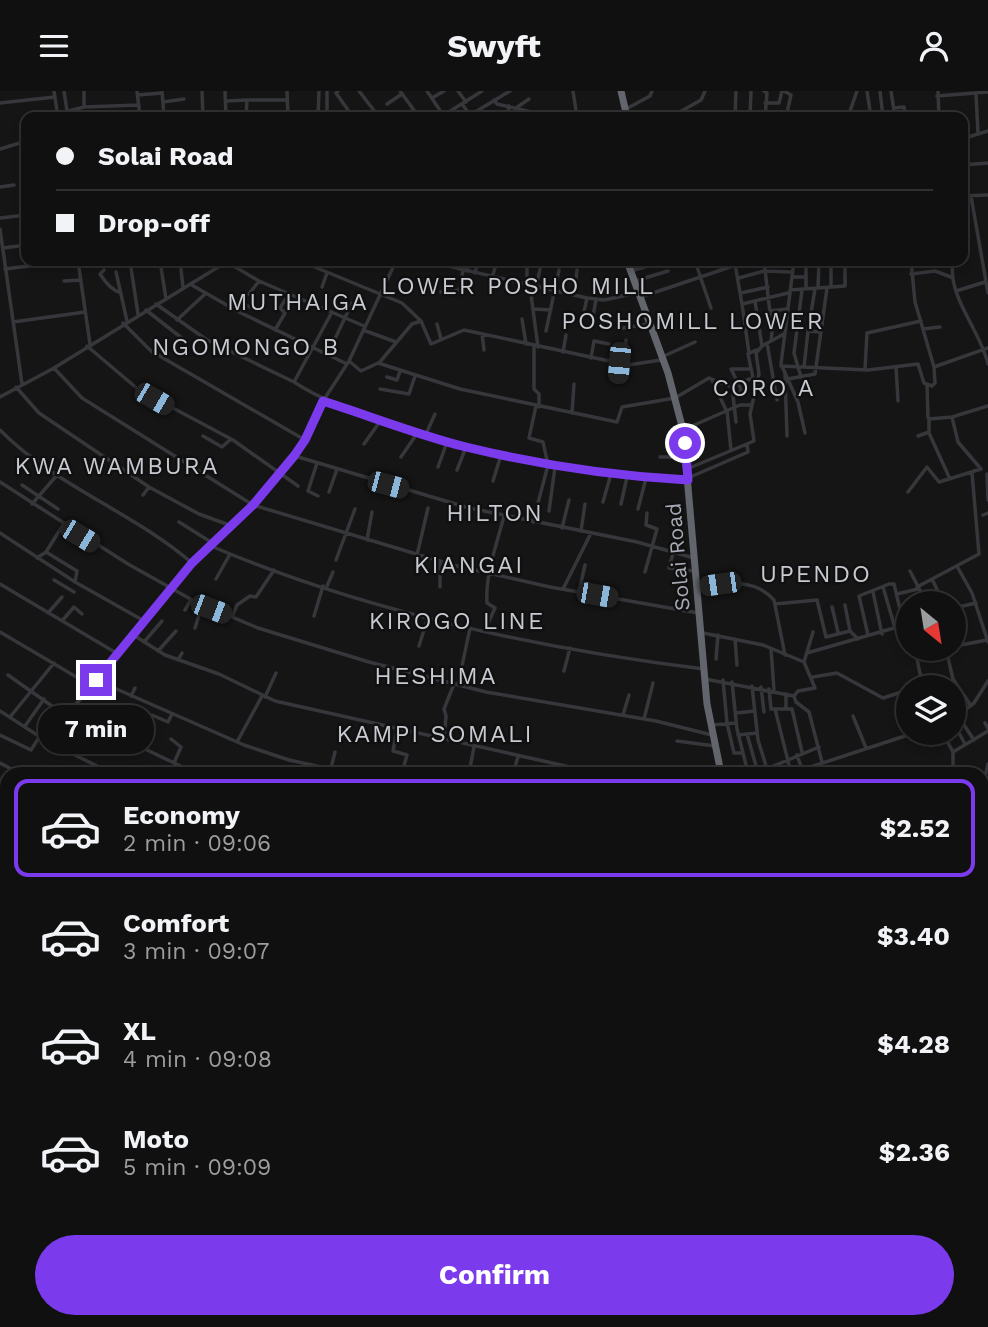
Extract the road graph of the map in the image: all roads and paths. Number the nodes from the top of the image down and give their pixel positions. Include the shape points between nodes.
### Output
1 (54, 91) edge
2 (64, 91) edge
3 (84, 91) edge
4 (202, 91) edge
5 (225, 91) edge
6 (287, 91) edge
7 (319, 91) edge
8 (327, 91) edge
9 (338, 91) edge
10 (359, 91) edge
11 (427, 91) edge
12 (444, 91) edge
13 (458, 91) edge
14 (482, 91) edge
15 (510, 91) edge
16 (573, 91) edge
17 (621, 91) edge
18 (652, 91) edge
19 (705, 91) edge
20 (736, 91) edge
21 (751, 91) edge
22 (764, 91) edge
23 (783, 91) edge
24 (857, 91) edge
25 (867, 91) edge
26 (880, 91) edge
27 (891, 91) edge
28 (162, 92) edge
29 (988, 92) edge
30 (138, 93) edge
31 (401, 93) edge
32 (976, 93) junction
33 (937, 94) edge
34 (55, 97) junction
35 (432, 98) junction
36 (184, 99) dead end
37 (529, 99) dead end
38 (247, 100) junction
39 (286, 100) junction
40 (494, 100) junction
41 (163, 101) junction
42 (226, 101) junction
43 (0, 103) edge
44 (464, 103) junction
45 (765, 103) junction
46 (387, 104) dead end
47 (139, 105) junction
48 (509, 106) junction
49 (84, 107) junction
50 (516, 108) junction
51 (894, 108) junction
52 (413, 110) joint
53 (67, 111) joint
54 (529, 111) edge
55 (57, 112) edge
56 (140, 112) edge
57 (164, 112) edge
58 (203, 112) edge
59 (226, 112) edge
60 (246, 112) edge
61 (287, 112) edge
62 (318, 112) edge
63 (327, 112) edge
64 (349, 112) edge
65 (375, 112) edge
66 (410, 112) edge
67 (439, 112) edge
68 (450, 112) edge
69 (467, 112) edge
70 (475, 112) edge
71 (508, 112) edge
72 (576, 112) edge
73 (626, 112) edge
74 (627, 112) edge
75 (679, 112) edge
76 (735, 112) edge
77 (750, 112) edge
78 (765, 112) edge
79 (787, 112) edge
80 (850, 112) edge
81 (870, 112) edge
82 (882, 112) edge
83 (894, 112) edge
84 (905, 112) edge
85 (939, 112) edge
86 (988, 131) edge
87 (978, 134) junction
88 (968, 137) edge
89 (21, 143) edge
90 (0, 149) edge
91 (988, 163) edge
92 (968, 165) edge
93 (14, 185) dead end
94 (0, 187) edge
95 (968, 195) edge
96 (971, 195) junction
97 (988, 195) edge
98 (21, 216) edge
99 (0, 218) edge
100 (0, 229) edge
101 (21, 246) edge
102 (2, 249) junction
103 (29, 266) edge
104 (79, 266) edge
105 (131, 266) edge
106 (161, 266) edge
107 (181, 266) edge
108 (219, 266) edge
109 (236, 266) edge
110 (314, 266) edge
111 (394, 266) edge
112 (446, 266) edge
113 (462, 266) edge
114 (466, 266) edge
115 (477, 266) edge
116 (496, 266) edge
117 (527, 266) edge
118 (541, 266) edge
119 (628, 266) edge
120 (648, 266) edge
121 (696, 266) edge
122 (735, 266) edge
123 (764, 266) edge
124 (793, 266) edge
125 (806, 266) edge
126 (818, 266) edge
127 (831, 266) edge
128 (845, 266) edge
129 (911, 266) edge
130 (952, 266) edge
131 (450, 267) joint
132 (727, 267) edge
133 (982, 267) junction
134 (988, 267) edge
135 (216, 268) joint
136 (5, 269) junction
137 (104, 270) dead end
138 (463, 270) junction
139 (559, 270) dead end
140 (577, 270) dead end
141 (668, 271) dead end
142 (764, 271) junction
143 (116, 272) dead end
144 (327, 272) junction
145 (629, 272) junction
146 (475, 273) junction
147 (791, 274) junction
148 (911, 274) junction
149 (699, 277) junction
150 (806, 277) junction
151 (951, 277) junction
152 (492, 278) junction
153 (739, 278) junction
154 (81, 280) junction
155 (64, 281) dead end
156 (259, 281) junction
157 (633, 282) junction
158 (985, 282) junction
159 (190, 284) junction
160 (322, 287) dead end
161 (529, 287) junction
162 (768, 287) junction
163 (183, 288) junction
164 (536, 288) junction
165 (816, 288) junction
166 (829, 288) junction
167 (804, 289) junction
168 (956, 291) junction
169 (381, 292) junction
170 (441, 292) dead end
171 (555, 292) junction
172 (789, 292) junction
173 (121, 293) junction
174 (741, 293) junction
175 (988, 293) edge
176 (205, 294) junction
177 (289, 294) junction
178 (249, 295) dead end
179 (574, 295) junction
180 (638, 295) junction
181 (587, 298) junction
182 (769, 298) junction
183 (166, 299) junction
184 (233, 299) dead end
185 (596, 299) junction
186 (755, 301) junction
187 (352, 303) dead end
188 (156, 304) junction
189 (243, 304) junction
190 (743, 304) junction
191 (253, 308) dead end
192 (711, 308) dead end
193 (533, 309) junction
194 (787, 309) junction
195 (146, 310) junction
196 (551, 310) junction
197 (237, 311) junction
198 (770, 311) junction
199 (332, 312) junction
200 (85, 313) junction
201 (138, 314) junction
202 (344, 317) junction
203 (522, 319) dead end
204 (177, 320) junction
205 (421, 321) junction
206 (921, 321) junction
207 (12, 322) junction
208 (125, 322) junction
209 (592, 322) dead end
210 (786, 323) junction
211 (437, 324) dead end
212 (649, 324) junction
213 (773, 324) junction
214 (581, 325) dead end
215 (940, 327) dead end
216 (364, 328) junction
217 (617, 329) dead end
218 (923, 329) junction
219 (275, 330) junction
220 (546, 331) dead end
221 (808, 331) junction
222 (820, 332) junction
223 (482, 334) junction
224 (784, 334) junction
225 (566, 335) dead end
226 (183, 339) dead end
227 (441, 339) junction
228 (626, 340) dead end
229 (396, 342) junction
230 (695, 342) dead end
231 (769, 342) junction
232 (609, 344) dead end
233 (88, 345) junction
234 (332, 345) dead end
235 (526, 345) junction
236 (536, 347) junction
237 (314, 348) junction
238 (760, 348) junction
239 (987, 349) edge
240 (484, 350) dead end
241 (563, 352) junction
242 (749, 353) junction
243 (591, 358) junction
244 (662, 358) junction
245 (348, 362) junction
246 (378, 363) junction
247 (621, 363) junction
248 (988, 364) edge
249 (781, 366) junction
250 (797, 366) junction
251 (934, 366) junction
252 (804, 367) junction
253 (896, 367) junction
254 (54, 368) junction
255 (815, 368) junction
256 (750, 369) junction
257 (865, 369) junction
258 (400, 371) junction
259 (415, 376) junction
260 (387, 377) dead end
261 (753, 377) junction
262 (786, 377) junction
263 (801, 377) junction
264 (711, 378) junction
265 (740, 381) junction
266 (294, 382) junction
267 (617, 382) dead end
268 (22, 384) junction
269 (574, 384) dead end
270 (755, 384) junction
271 (927, 385) junction
272 (16, 387) junction
273 (380, 389) dead end
274 (0, 397) edge
275 (675, 398) junction
276 (776, 400) dead end
277 (323, 401) junction
278 (898, 401) dead end
279 (751, 405) junction
280 (538, 407) junction
281 (988, 407) edge
282 (734, 408) junction
283 (726, 411) junction
284 (572, 413) junction
285 (435, 414) dead end
286 (952, 417) junction
287 (381, 419) junction
288 (928, 419) junction
289 (736, 422) dead end
290 (0, 430) edge
291 (683, 430) junction
292 (219, 432) junction
293 (418, 432) junction
294 (929, 432) junction
295 (805, 433) dead end
296 (426, 434) junction
297 (203, 436) dead end
298 (787, 436) dead end
299 (918, 436) dead end
300 (231, 439) junction
301 (305, 440) junction
302 (215, 442) junction
303 (447, 442) junction
304 (364, 444) dead end
305 (747, 444) junction
306 (466, 447) junction
307 (731, 450) junction
308 (501, 455) junction
309 (294, 456) junction
310 (401, 457) dead end
311 (660, 457) dead end
312 (686, 457) junction
313 (317, 463) junction
314 (548, 465) junction
315 (438, 467) dead end
316 (555, 467) junction
317 (687, 468) junction
318 (981, 468) junction
319 (337, 469) junction
320 (457, 470) dead end
321 (280, 472) junction
322 (972, 473) junction
323 (58, 474) junction
324 (611, 474) junction
325 (987, 474) edge
326 (627, 477) junction
327 (646, 478) junction
328 (688, 479) junction
329 (950, 479) junction
330 (494, 481) dead end
331 (0, 482) edge
332 (22, 485) dead end
333 (298, 486) dead end
334 (149, 487) junction
335 (329, 492) dead end
336 (908, 492) dead end
337 (143, 495) dead end
338 (318, 496) dead end
339 (39, 497) junction
340 (569, 500) dead end
341 (988, 500) edge
342 (603, 502) dead end
343 (585, 504) dead end
344 (621, 504) dead end
345 (32, 505) junction
346 (253, 505) junction
347 (428, 508) dead end
348 (58, 509) dead end
349 (355, 509) dead end
350 (638, 509) dead end
351 (549, 511) dead end
352 (372, 512) dead end
353 (647, 513) dead end
354 (504, 516) junction
355 (533, 521) junction
356 (179, 522) dead end
357 (63, 525) junction
358 (232, 526) junction
359 (562, 529) junction
360 (581, 531) junction
361 (0, 533) edge
362 (591, 533) junction
363 (346, 535) junction
364 (367, 540) junction
365 (212, 545) junction
366 (653, 547) junction
367 (46, 552) junction
368 (673, 553) junction
369 (230, 554) junction
370 (417, 555) junction
371 (37, 558) junction
372 (696, 558) junction
373 (336, 560) dead end
374 (440, 561) junction
375 (192, 563) junction
376 (585, 565) dead end
377 (957, 567) junction
378 (274, 571) junction
379 (910, 571) dead end
380 (333, 572) dead end
381 (645, 572) dead end
382 (696, 572) junction
383 (489, 573) junction
384 (68, 577) junction
385 (216, 579) dead end
386 (932, 579) junction
387 (54, 580) dead end
388 (75, 582) junction
389 (0, 584) edge
390 (62, 585) junction
391 (325, 586) junction
392 (440, 587) dead end
393 (698, 587) junction
394 (883, 587) junction
395 (918, 588) junction
396 (563, 589) junction
397 (173, 590) junction
398 (579, 591) junction
399 (896, 591) edge
400 (908, 591) edge
401 (920, 591) edge
402 (938, 591) edge
403 (74, 592) dead end
404 (873, 592) junction
405 (62, 597) dead end
406 (191, 600) junction
407 (976, 603) junction
408 (775, 604) junction
409 (202, 605) junction
410 (845, 605) dead end
411 (966, 605) edge
412 (832, 607) dead end
413 (185, 610) dead end
414 (48, 613) junction
415 (82, 614) dead end
416 (701, 614) junction
417 (314, 616) dead end
418 (231, 617) junction
419 (428, 617) junction
420 (62, 621) junction
421 (162, 621) dead end
422 (146, 622) junction
423 (195, 628) dead end
424 (470, 628) junction
425 (895, 628) joint
426 (176, 631) dead end
427 (484, 631) junction
428 (850, 631) junction
429 (0, 632) edge
430 (813, 632) dead end
431 (838, 632) junction
432 (701, 633) junction
433 (883, 633) junction
434 (718, 635) junction
435 (868, 635) junction
436 (135, 636) junction
437 (987, 637) edge
438 (735, 639) junction
439 (858, 639) junction
440 (144, 642) junction
441 (966, 643) edge
442 (419, 646) dead end
443 (570, 648) junction
444 (771, 649) junction
445 (158, 651) junction
446 (182, 653) dead end
447 (807, 653) junction
448 (118, 654) junction
449 (785, 655) junction
450 (716, 659) dead end
451 (178, 660) junction
452 (949, 661) edge
453 (804, 662) junction
454 (54, 663) junction
455 (737, 665) dead end
456 (704, 669) junction
457 (565, 671) dead end
458 (276, 673) dead end
459 (8, 675) dead end
460 (813, 677) junction
461 (705, 679) junction
462 (96, 680) junction
463 (723, 680) junction
464 (988, 681) edge
465 (732, 682) junction
466 (653, 683) dead end
467 (90, 685) junction
468 (456, 685) junction
469 (752, 685) junction
470 (761, 687) junction
471 (135, 688) dead end
472 (771, 690) junction
473 (31, 691) junction
474 (896, 693) edge
475 (786, 694) junction
476 (629, 695) dead end
477 (131, 696) junction
478 (263, 696) junction
479 (794, 696) junction
480 (44, 699) junction
481 (971, 706) junction
482 (786, 707) junction
483 (71, 709) junction
484 (773, 709) junction
485 (966, 710) edge
486 (0, 711) edge
487 (755, 712) junction
488 (764, 712) junction
489 (172, 713) junction
490 (736, 713) junction
491 (152, 715) dead end
492 (623, 715) junction
493 (66, 716) junction
494 (853, 716) dead end
495 (10, 717) junction
496 (644, 719) junction
497 (129, 721) dead end
498 (168, 722) junction
499 (727, 723) junction
500 (736, 723) junction
501 (985, 723) dead end
502 (711, 725) junction
503 (176, 726) dead end
504 (25, 727) junction
505 (397, 729) junction
506 (966, 730) edge
507 (988, 730) edge
508 (757, 733) junction
509 (747, 734) junction
510 (0, 735) edge
511 (713, 735) junction
512 (738, 735) junction
513 (40, 736) junction
514 (171, 739) dead end
515 (896, 739) edge
516 (45, 740) junction
517 (444, 740) junction
518 (974, 740) junction
519 (677, 741) dead end
520 (237, 742) junction
521 (966, 744) edge
522 (950, 745) edge
523 (964, 745) edge
524 (715, 746) junction
525 (138, 747) junction
526 (474, 747) junction
527 (819, 747) junction
528 (866, 748) junction
529 (335, 752) dead end
530 (802, 752) junction
531 (953, 752) junction
532 (743, 753) junction
533 (797, 755) junction
534 (518, 757) junction
535 (787, 760) junction
536 (822, 762) junction
537 (174, 763) junction
538 (99, 767) edge
539 (182, 767) edge
540 (326, 767) edge
541 (331, 767) edge
542 (404, 767) edge
543 (469, 767) edge
544 (515, 767) edge
545 (558, 767) edge
546 (720, 767) edge
547 (747, 767) edge
548 (756, 767) edge
549 (769, 767) edge
550 (771, 767) edge
551 (789, 767) edge
552 (803, 767) edge
553 (809, 767) edge
554 (953, 767) edge

1 - 34 street
2 - 53 street
3 - 49 street
4 - 58 street
5 - 42 street
6 - 39 street
7 - 62 street
8 - 63 street
9 - 64 street via 335,93
10 - 65 street
11 - 35 street
12 - 35 street
13 - 44 street
14 - 44 street
15 - 40 street
16 - 72 street
17 - 73 highway
18 - 74 street
19 - 75 street via 701,100
20 - 76 street
21 - 77 street
22 - 45 street
23 - 45 street via 779,103
23 - 79 street via 791,95
24 - 80 street
25 - 81 street
26 - 82 street
27 - 51 street
28 - 30 street
28 - 41 street
29 - 32 street
30 - 47 street
31 - 46 street
31 - 52 street
32 - 33 street
32 - 87 street
33 - 85 street
34 - 43 street
34 - 55 street
35 - 67 street
36 - 41 street
37 - 50 street
38 - 39 street
38 - 42 street
38 - 60 street
39 - 61 street
40 - 48 street
40 - 70 street
41 - 57 street
42 - 59 street
44 - 68 street
44 - 69 street
45 - 78 street
47 - 49 street
47 - 56 street
48 - 50 street
48 - 71 street
49 - 53 street
50 - 54 street
51 - 83 street
51 - 84 street via 904,107
52 - 66 street
86 - 87 street
87 - 88 street
89 - 90 street
91 - 92 street
93 - 94 street
95 - 96 street
96 - 97 street
96 - 133 street
98 - 99 street
100 - 102 street
101 - 102 street
102 - 136 street
103 - 136 street
104 - 154 street
105 - 201 street
106 - 183 street
107 - 163 street
108 - 135 street
109 - 156 street
110 - 144 street
111 - 169 street
112 - 131 street
113 - 138 street
114 - 138 street
115 - 146 street
116 - 152 street
117 - 161 street
118 - 164 street
119 - 145 highway, Solai Road
120 - 145 street
121 - 149 street
122 - 153 street
123 - 142 street
124 - 147 street
125 - 150 street
126 - 165 street
127 - 166 street
128 - 166 street via 845,286
129 - 148 street
130 - 151 street
131 - 138 street
132 - 149 street
133 - 134 street
133 - 158 street
135 - 159 street
136 - 207 street
137 - 173 street via 100,274 110,288
138 - 146 street
138 - 170 street via 460,290
139 - 171 street
140 - 179 street
141 - 157 street
142 - 147 street
142 - 153 street
142 - 162 street
143 - 173 street
144 - 160 street
144 - 169 street
145 - 157 highway, Solai Road
146 - 152 street
147 - 150 street
147 - 172 street
148 - 151 street via 935,271
148 - 206 street
149 - 180 street
149 - 192 street
150 - 167 street
151 - 168 street
152 - 161 street
153 - 174 street
154 - 155 street
154 - 200 street
156 - 177 street
156 - 178 street
157 - 180 highway, Solai Road
158 - 168 street
158 - 175 street
159 - 163 street
159 - 176 street
161 - 164 street
161 - 193 street
162 - 174 street
162 - 182 street
163 - 183 street
164 - 171 street
165 - 166 street
165 - 167 street
165 - 221 street
166 - 222 street
167 - 172 street
167 - 250 street via 794,353
168 - 239 street
169 - 205 street
169 - 216 street
171 - 179 street
171 - 196 street
172 - 182 street
172 - 194 street
173 - 208 street
174 - 190 street
176 - 197 street
176 - 204 street
177 - 199 street
177 - 219 street
179 - 181 street
180 - 185 street
180 - 212 highway, Solai Road
181 - 185 street
181 - 214 street
182 - 186 street
182 - 198 street
183 - 188 street
184 - 189 street
185 - 209 street
186 - 190 street
186 - 238 street
187 - 202 street
188 - 195 street
188 - 204 street
189 - 191 street
189 - 197 street
190 - 242 street
193 - 196 street
193 - 236 street
194 - 198 street
194 - 210 street
195 - 201 street
195 - 226 street
196 - 220 street
197 - 219 street
198 - 213 street
199 - 202 street
199 - 237 street
200 - 207 street
200 - 233 street
201 - 208 street
202 - 216 street
202 - 234 street
203 - 235 street
204 - 266 street via 207,340
205 - 227 street via 429,343
205 - 229 street
206 - 218 street
206 - 257 street via 867,333
207 - 268 street
208 - 233 street
208 - 301 street via 151,351
210 - 213 street
210 - 224 street
211 - 227 street
212 - 217 street
212 - 244 highway, Solai Road
213 - 231 street
215 - 218 street
216 - 229 street
216 - 245 street
218 - 251 street
219 - 237 street
221 - 222 street
221 - 252 street
222 - 255 street
223 - 227 street via 460,330
223 - 235 street
223 - 240 street
224 - 231 street
224 - 249 street
225 - 241 street
228 - 247 street
229 - 246 street
230 - 244 street
231 - 238 street
231 - 276 street
232 - 243 street via 594,341
233 - 254 street
233 - 292 street via 139,390
235 - 236 street
236 - 241 street
236 - 280 street
237 - 245 street
237 - 266 street
238 - 242 street
238 - 270 street
239 - 248 street
239 - 251 street
241 - 243 street
242 - 256 street
243 - 247 street
244 - 247 street via 637,365
244 - 275 highway, Solai Road
245 - 246 street via 361,371
245 - 277 street
246 - 258 street
247 - 267 street
249 - 250 street
249 - 262 street
250 - 252 street
250 - 263 street
251 - 271 street via 934,386
252 - 255 street
253 - 257 street
253 - 271 street via 919,364
253 - 278 street
254 - 268 street
254 - 346 street via 82,398
255 - 257 street
255 - 263 street via 815,375
256 - 261 street
256 - 265 street via 731,369
258 - 259 street
258 - 260 street via 397,380
259 - 273 street via 409,394
259 - 280 street
261 - 265 street
261 - 270 street
262 - 263 street
262 - 295 street
262 - 298 street
264 - 265 street via 729,386
264 - 275 street via 700,380
264 - 283 street
265 - 282 street via 742,391 733,395
266 - 277 street
268 - 272 street
269 - 284 street
270 - 279 street
271 - 288 street
272 - 274 street
272 - 334 street via 39,413
275 - 284 street via 622,407 617,422
275 - 291 highway, Solai Road
277 - 287 street
277 - 301 street
279 - 282 street
279 - 305 street via 754,439
280 - 284 street
280 - 314 street via 529,437 543,442
281 - 286 street
282 - 283 street
282 - 289 street
283 - 291 street
283 - 307 street
285 - 296 street
286 - 288 street
286 - 318 street via 958,442
287 - 293 street
287 - 304 street
288 - 294 street
290 - 323 street
291 - 312 highway, Solai Road
292 - 300 street
292 - 302 street
293 - 296 street
293 - 310 street
294 - 299 street
294 - 329 street
296 - 303 street
297 - 302 street
300 - 302 street via 224,447
300 - 321 street
301 - 309 street
303 - 306 street
303 - 315 street
305 - 307 street
305 - 328 street via 748,453
306 - 308 street
306 - 320 street
307 - 317 street
308 - 314 street
308 - 330 street
309 - 313 street
309 - 321 street
311 - 312 street
312 - 317 highway, Solai Road
313 - 319 street
313 - 338 street via 308,491
314 - 316 street
314 - 355 street
316 - 324 street
316 - 351 street
317 - 328 highway, Solai Road
318 - 322 street
318 - 325 street
319 - 335 street
319 - 354 street
321 - 333 street
321 - 346 street
322 - 329 street
322 - 377 street via 979,554
323 - 339 street
323 - 375 street via 158,535
324 - 326 street
324 - 342 street
325 - 341 street
326 - 327 street
326 - 344 street
327 - 328 street
327 - 350 street
328 - 372 highway, Solai Road
329 - 336 street via 937,482 928,467
331 - 345 street
332 - 339 street
334 - 337 street
334 - 358 street
339 - 345 street
339 - 348 street
340 - 359 street
343 - 360 street
345 - 357 street
346 - 358 street
346 - 363 street
347 - 370 street
349 - 363 street
352 - 364 street
353 - 366 street via 646,525 657,529
354 - 355 street
354 - 383 street
355 - 359 street
356 - 365 street
357 - 367 street
357 - 397 street
358 - 365 street
359 - 360 street
360 - 362 street
361 - 371 street
362 - 366 street
362 - 396 street
363 - 364 street
363 - 373 street
364 - 370 street
365 - 369 street
365 - 375 street
366 - 368 street
366 - 381 street
367 - 371 street
367 - 388 street via 78,571
368 - 372 street
368 - 382 street via 669,568
369 - 378 street
369 - 385 street
370 - 374 street
371 - 384 street
372 - 382 highway, Solai Road
374 - 383 street
374 - 392 street
375 - 397 street
376 - 398 street
377 - 386 street
377 - 407 street
378 - 391 street
378 - 418 street via 256,597 237,604
379 - 395 street
380 - 391 street
382 - 393 highway, Solai Road
383 - 396 street
383 - 427 street via 486,601 495,608
384 - 388 street
384 - 390 street
386 - 395 street
386 - 402 street
387 - 390 street
388 - 422 street
389 - 414 street
390 - 403 street
391 - 417 street
391 - 419 street
393 - 408 street via 752,585
393 - 416 highway, Solai Road
394 - 399 street via 894,584
394 - 404 street
394 - 425 street
395 - 400 street
395 - 401 street
396 - 398 street
397 - 406 street
397 - 422 street
398 - 416 street
404 - 433 street
404 - 435 street via 858,598
405 - 414 street
406 - 409 street
406 - 413 street
407 - 411 street
407 - 437 street
408 - 431 street via 817,600 826,637
408 - 449 street
409 - 418 street
409 - 423 street
410 - 428 street
412 - 431 street
414 - 420 street
415 - 420 street via 74,607
416 - 432 highway, Solai Road
418 - 468 street via 343,655
419 - 424 street
419 - 442 street
420 - 448 street
421 - 440 street
422 - 436 street
424 - 427 street
424 - 468 street
425 - 433 street
426 - 445 street
427 - 443 street
428 - 431 street
428 - 439 street
429 - 454 street
430 - 447 street
432 - 434 street
432 - 456 highway, Solai Road
433 - 435 street
434 - 438 street
434 - 450 street
435 - 439 street
436 - 440 street
436 - 448 street
437 - 441 street
438 - 444 street
438 - 455 street
439 - 447 street
440 - 445 street
443 - 456 street
443 - 457 street
444 - 449 street
444 - 472 street
445 - 451 street
446 - 451 street
447 - 453 street
448 - 462 street
449 - 453 street
451 - 478 street
452 - 481 street via 953,678
453 - 460 street via 808,677
454 - 467 street
454 - 473 street
456 - 461 highway, Solai Road
458 - 478 street
459 - 473 street
460 - 474 street via 837,673 882,698
460 - 479 street via 815,688 797,691
461 - 463 street
461 - 502 highway, Solai Road
462 - 467 street
462 - 477 street
463 - 465 street
463 - 499 street
464 - 481 street
465 - 469 street
465 - 490 street
466 - 496 street
467 - 483 street
468 - 492 street
468 - 517 street via 443,709
469 - 470 street
469 - 487 street
470 - 472 street
470 - 488 street
471 - 477 street
472 - 475 street
472 - 484 street
473 - 480 street
473 - 495 street
475 - 479 street
475 - 482 street
476 - 492 street
477 - 489 street
478 - 505 street
478 - 520 street
479 - 527 street via 809,712
480 - 493 street
480 - 504 street
481 - 485 street
482 - 484 street
482 - 530 street via 792,709
483 - 493 street
483 - 525 street
484 - 488 street
484 - 535 street
486 - 495 street
487 - 488 street
487 - 490 street
487 - 508 street
489 - 498 street
489 - 520 street
490 - 500 street
491 - 498 street
492 - 496 street
493 - 516 street
494 - 528 street
495 - 504 street
496 - 511 street
497 - 525 street via 146,730
498 - 503 street
499 - 500 street
499 - 502 street
499 - 532 street via 734,753
500 - 512 street
501 - 507 street
502 - 511 highway, Solai Road
504 - 513 street
505 - 517 street
505 - 542 street via 393,751 407,755
506 - 518 street
507 - 518 street
508 - 509 street
508 - 549 street
509 - 512 street
509 - 548 street
510 - 513 street via 31,750
511 - 524 highway, Solai Road
512 - 532 street
513 - 516 street
514 - 537 street via 181,747
515 - 528 street
516 - 538 street
517 - 526 street
518 - 521 street
519 - 524 street
520 - 540 street
522 - 531 street
523 - 531 street
524 - 546 highway, Solai Road
525 - 537 street
526 - 534 street
526 - 543 street
527 - 530 street
527 - 536 street
528 - 536 street
529 - 541 street
530 - 533 street
531 - 554 street
532 - 547 street
533 - 535 street
533 - 552 street
534 - 544 street
534 - 545 street
535 - 550 street
535 - 551 street
536 - 553 street
537 - 539 street

